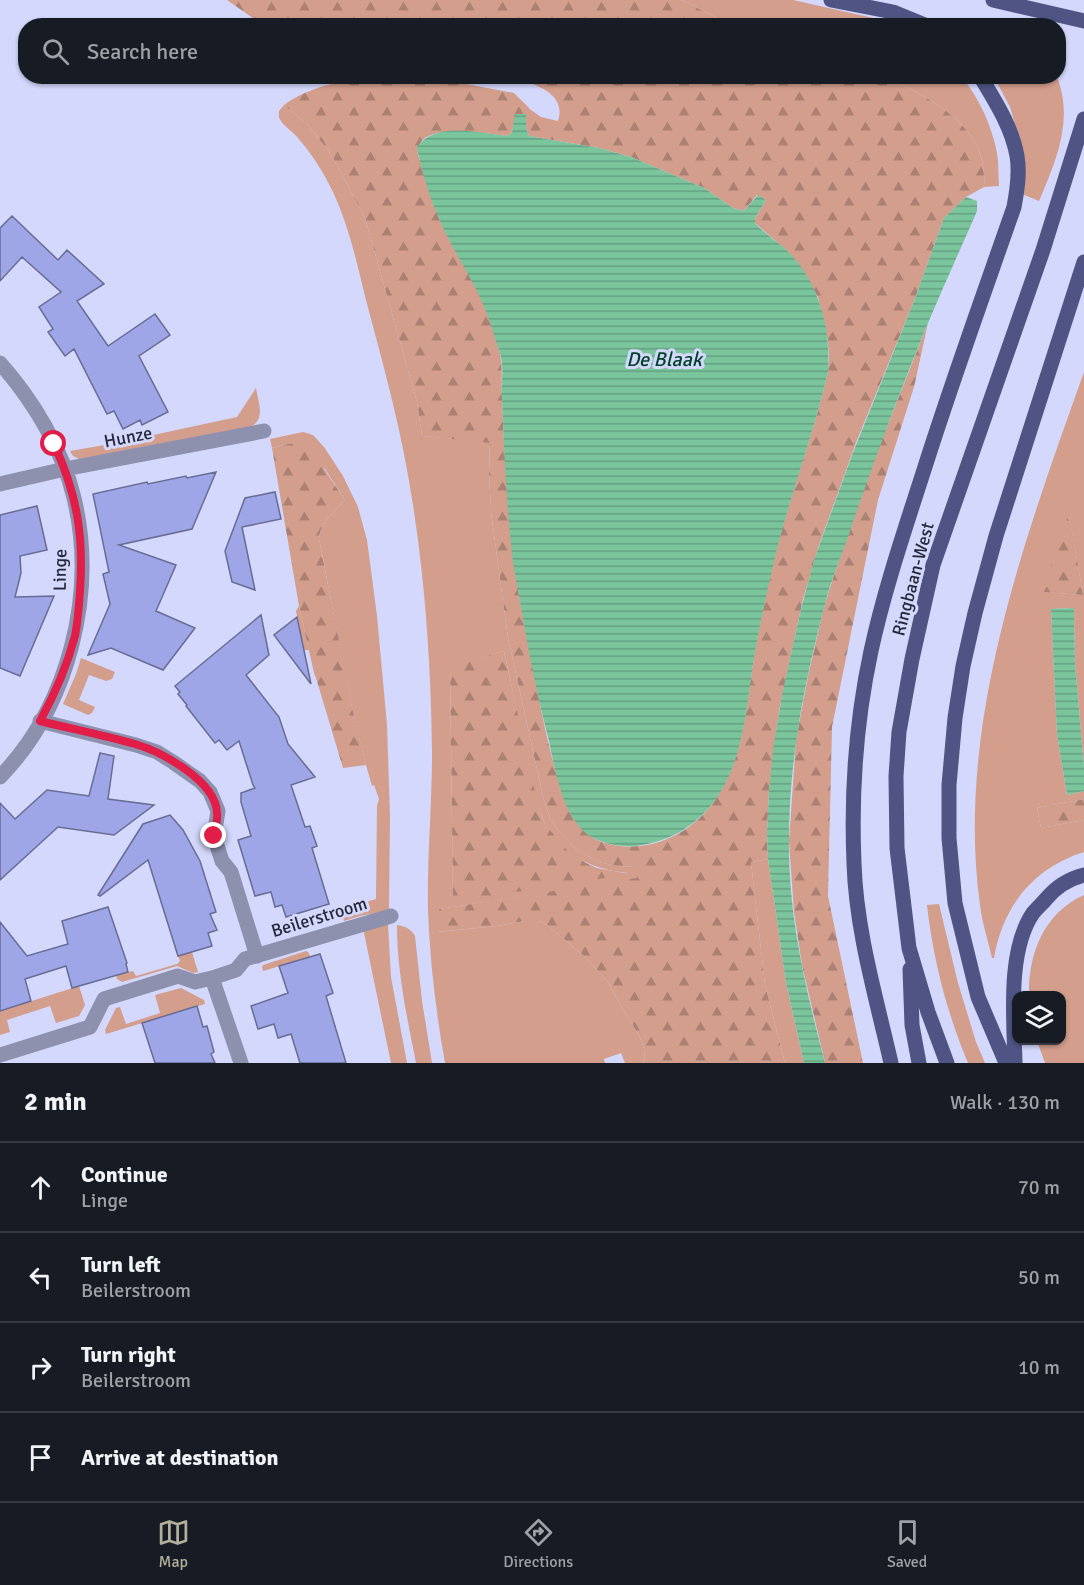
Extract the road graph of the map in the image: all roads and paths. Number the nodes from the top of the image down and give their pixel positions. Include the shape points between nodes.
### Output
1 (831, 0) edge
2 (993, 0) edge
3 (908, 18) edge
4 (1084, 21) edge
5 (984, 84) edge
6 (1084, 119) edge
7 (1084, 262) edge
8 (0, 363) edge
9 (264, 431) dead end
10 (65, 469) junction
11 (0, 484) edge
12 (40, 721) junction
13 (0, 777) edge
14 (1084, 875) edge
15 (392, 915) dead end
16 (909, 948) junction
17 (257, 956) junction
18 (212, 978) junction
19 (0, 1054) edge
20 (241, 1063) edge
21 (891, 1063) edge
22 (919, 1063) edge
23 (947, 1063) edge
24 (1005, 1063) edge
25 (1015, 1063) edge

1 - 3 main road
2 - 4 main road
5 - 21 main road via 1009,129 1017,157 1014,207 897,554 871,650 855,759 857,904
6 - 16 main road, Ringbaan-West via 1043,250 933,565 912,659 896,776 897,848
7 - 24 main road via 996,536 963,666 955,718 949,838 955,903 978,997
8 - 10 street, Linge via 35,410
9 - 10 street, Hunze
10 - 11 street, Hunze
10 - 12 street, Linge via 80,525 79,609 63,674
12 - 13 street, Linge via 23,750
12 - 17 street, Beilerstroom via 157,753 189,772 210,792 218,812 214,836 222,861 231,872
14 - 25 main road via 1071,878 1053,891 1033,914 1021,938 1014,996
15 - 17 street, Beilerstroom
16 - 22 main road via 912,1025
16 - 23 main road, Ringbaan-West
17 - 18 street, Beilerstroom via 245,959 236,970
18 - 19 street, Beilerstroom via 195,982 178,976 104,999 90,1027
18 - 20 street

